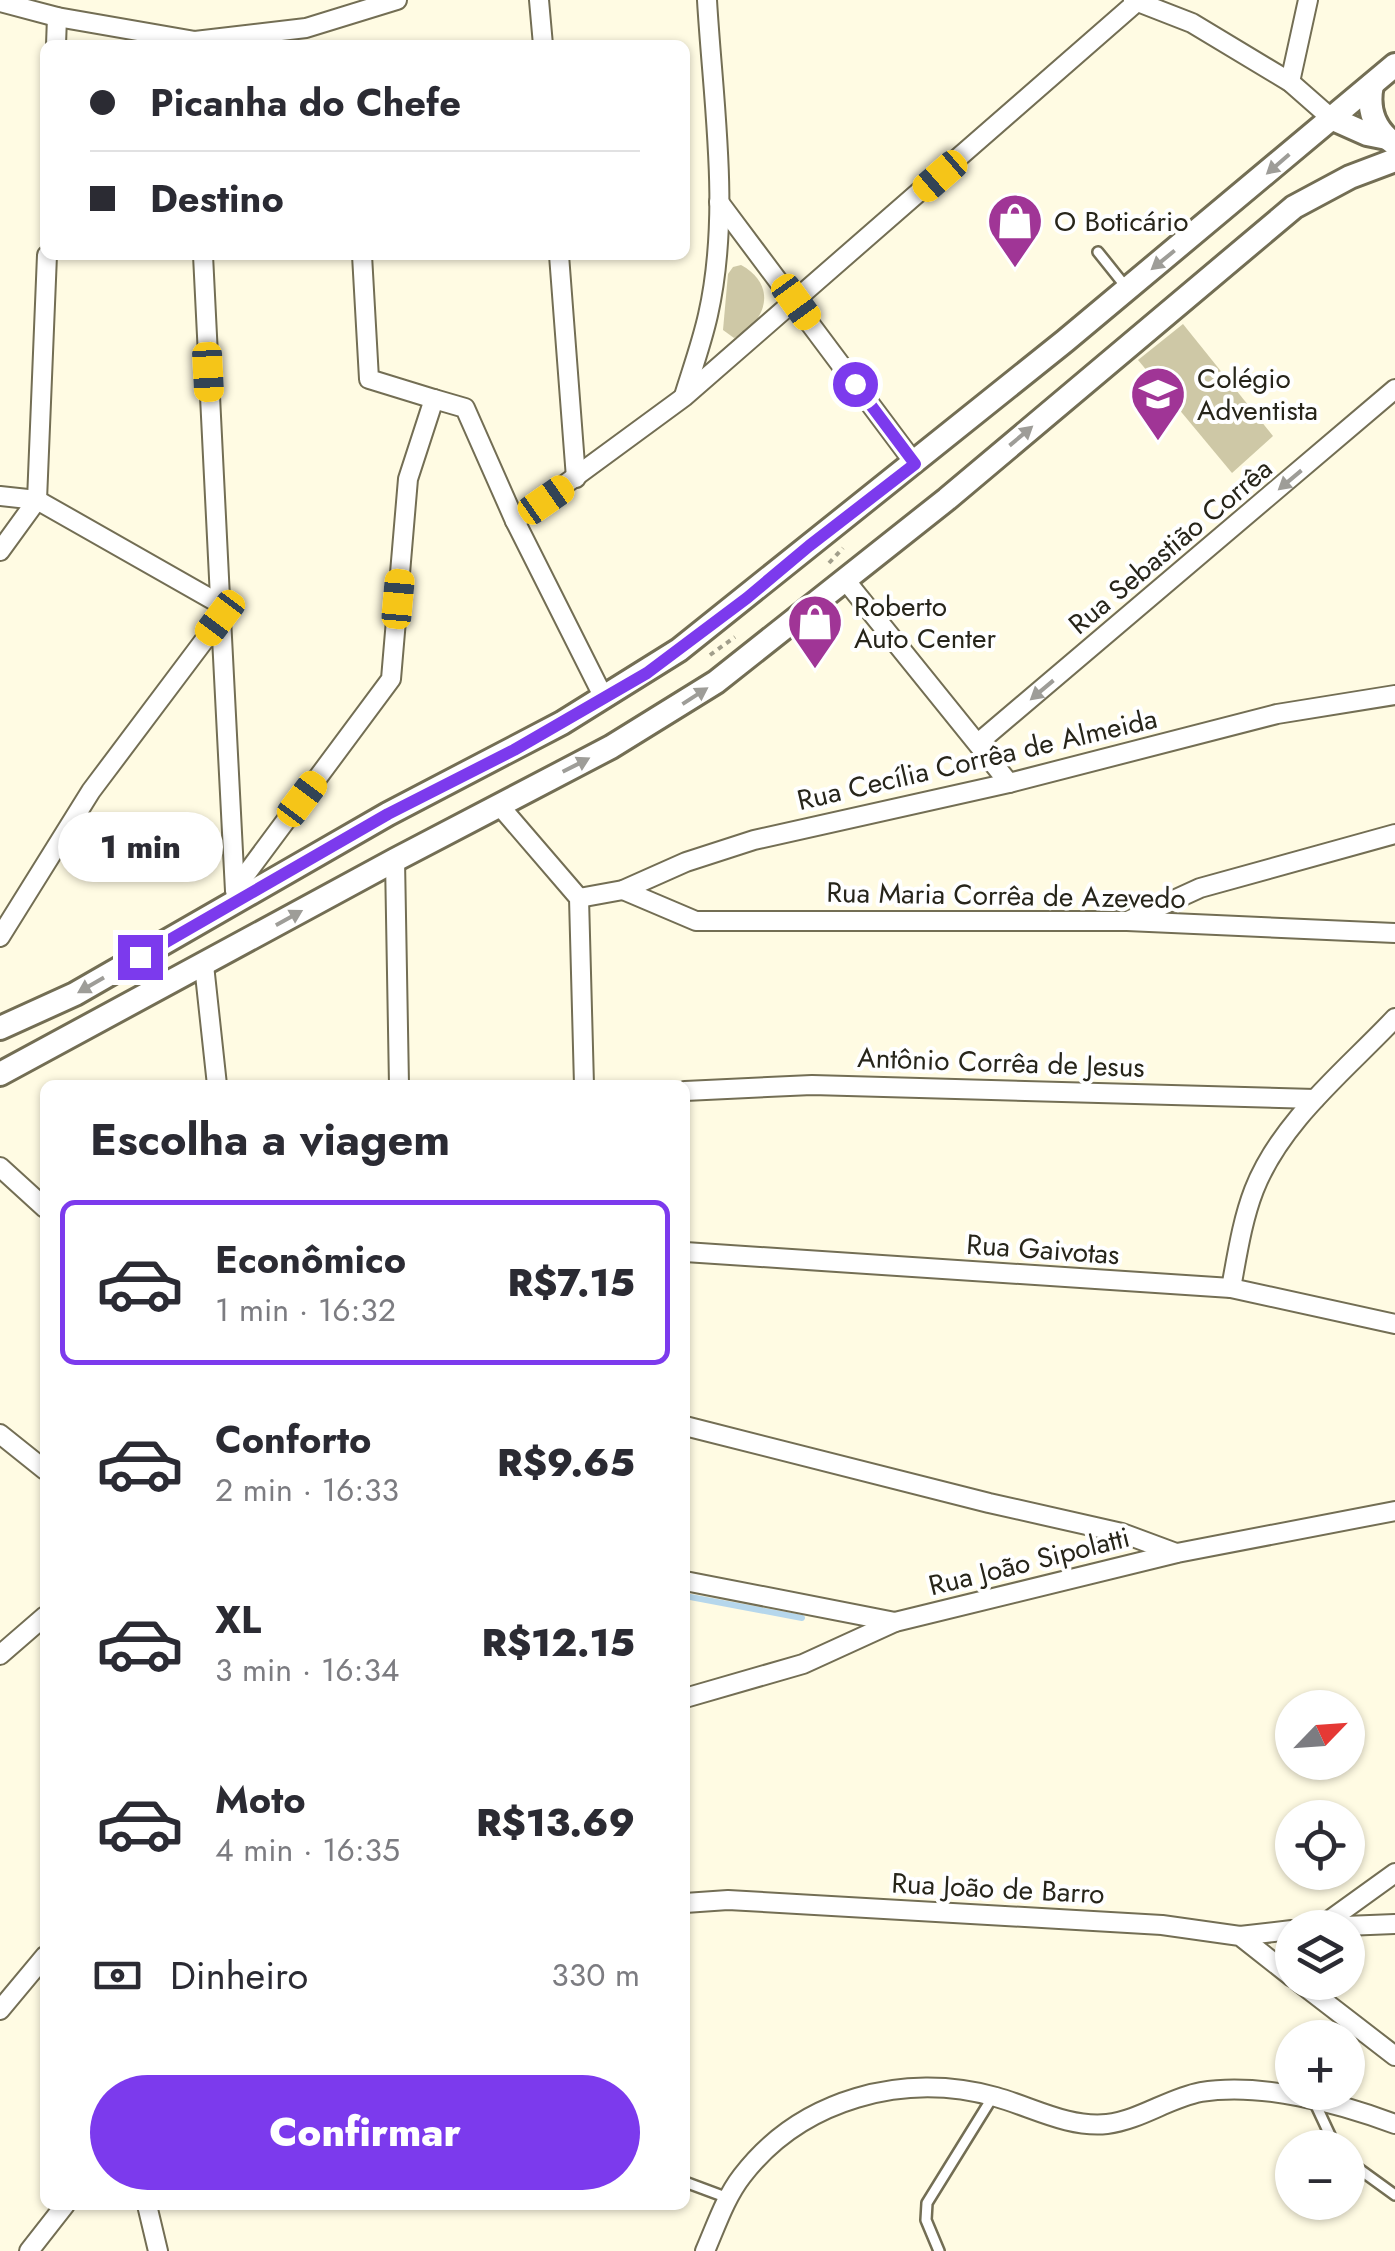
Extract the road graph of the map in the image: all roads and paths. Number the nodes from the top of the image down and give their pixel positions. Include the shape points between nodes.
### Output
1 (397, 0) edge
2 (540, 0) edge
3 (708, 0) edge
4 (1308, 0) edge
5 (1137, 1) edge
6 (0, 2) edge
7 (57, 17) junction
8 (308, 37) edge
9 (56, 40) edge
10 (179, 40) edge
11 (252, 40) edge
12 (543, 40) edge
13 (1395, 64) edge
14 (1290, 82) junction
15 (1372, 85) junction
16 (1332, 118) junction
17 (1392, 148) edge
18 (719, 202) junction
19 (1098, 252) dead end
20 (47, 260) edge
21 (203, 260) edge
22 (362, 260) edge
23 (559, 260) edge
24 (1128, 290) junction
25 (796, 302) junction
26 (1395, 390) edge
27 (684, 397) junction
28 (434, 399) junction
29 (915, 464) junction
30 (576, 478) junction
31 (0, 496) edge
32 (37, 500) junction
33 (515, 521) junction
34 (0, 551) edge
35 (846, 581) junction
36 (220, 611) junction
37 (1395, 694) edge
38 (604, 698) junction
39 (978, 743) junction
40 (1010, 783) junction
41 (499, 805) junction
42 (1395, 834) edge
43 (395, 860) junction
44 (623, 890) junction
45 (236, 895) junction
46 (579, 898) junction
47 (1127, 921) junction
48 (1395, 932) edge
49 (0, 937) edge
50 (204, 965) junction
51 (1395, 1018) edge
52 (0, 1028) edge
53 (0, 1074) edge
54 (216, 1080) edge
55 (399, 1080) edge
56 (584, 1080) edge
57 (690, 1091) edge
58 (1315, 1099) junction
59 (0, 1167) edge
60 (40, 1203) edge
61 (690, 1252) edge
62 (1230, 1288) junction
63 (1395, 1324) edge
64 (690, 1427) edge
65 (0, 1434) edge
66 (40, 1466) edge
67 (1395, 1511) edge
68 (1176, 1553) junction
69 (690, 1582) edge
70 (40, 1620) edge
71 (895, 1622) junction
72 (0, 1655) edge
73 (690, 1697) edge
74 (1395, 1873) edge
75 (690, 1902) edge
76 (1344, 1910) edge
77 (1395, 1924) edge
78 (1365, 1926) edge
79 (1275, 1932) edge
80 (1240, 1936) junction
81 (40, 1962) edge
82 (1275, 1964) edge
83 (1323, 2000) edge
84 (0, 2010) edge
85 (1395, 2056) edge
86 (1275, 2094) edge
87 (993, 2096) junction
88 (1349, 2110) edge
89 (1395, 2124) edge
90 (1365, 2173) edge
91 (690, 2184) edge
92 (1395, 2195) edge
93 (728, 2198) junction
94 (60, 2210) edge
95 (148, 2210) edge
96 (29, 2251) edge
97 (158, 2251) edge
98 (705, 2251) edge
99 (939, 2251) edge

1 - 8 street
2 - 12 street
3 - 18 street
4 - 14 street
5 - 14 street via 1192,23
5 - 25 street
6 - 7 street
7 - 9 street
7 - 10 street
8 - 11 street
13 - 15 main road
14 - 16 street
15 - 16 main road
15 - 17 main road via 1370,108
16 - 17 main road
16 -> 24 main road
35 -> 17 main road via 1294,207
18 - 25 street
18 - 27 street via 709,314
19 - 24 lane
20 - 32 street
21 - 36 street
22 - 28 street via 369,379
23 - 30 street
24 - 29 main road
25 - 27 street
25 - 29 street
26 -> 39 street, Rua Sebastião Corrêa
27 - 30 street
28 - 33 street via 465,408
28 - 45 street via 408,480 391,679
29 - 38 main road via 679,650
30 - 33 street
31 - 32 street
32 - 34 street
32 - 36 street
33 - 38 street
35 - 39 street
41 -> 35 main road via 611,747 791,634
36 - 45 street
36 - 49 street via 92,791
37 - 40 street, Rua Cecília Corrêa de Almeida via 1276,714
38 - 45 main road
39 - 40 street
40 - 44 street, Rua Cecília Corrêa de Almeida via 754,840
41 - 43 main road
41 - 46 street
42 - 47 street via 1200,888
50 -> 43 main road
43 - 55 street
44 - 46 street, Rua Cecília Corrêa de Almeida
44 - 47 street, Rua Maria Corrêa de Azevedo via 696,921
45 -> 52 main road via 75,994
46 - 56 street
47 - 48 street, Rua Maria Corrêa de Azevedo
50 - 53 main road
50 - 54 street
51 - 58 street
57 - 58 street, Antônio Corrêa de Jesus via 812,1084
58 - 62 street via 1269,1158 1252,1193
59 - 60 street
61 - 62 street, Rua Gaivotas
62 - 63 street, Rua Gaivotas
64 - 68 street
65 - 66 street
67 - 68 street, Rua João Sipolatti
68 - 71 street, Rua João Sipolatti
69 - 71 street
70 - 72 street
71 - 73 street, Rua João Sipolatti via 803,1664
74 - 76 street
75 - 80 street, Rua João de Barro via 1142,1924
77 - 78 street
79 - 80 street, Rua João de Barro
80 - 82 street
81 - 84 street
83 - 85 street
86 - 87 street via 1197,2093 1106,2124 1073,2122
87 - 93 street via 909,2088 848,2100 793,2126 742,2175
87 - 99 lane via 926,2203
88 - 89 street
90 - 92 lane
91 - 93 lane
93 - 98 street
94 - 96 street
95 - 97 street

